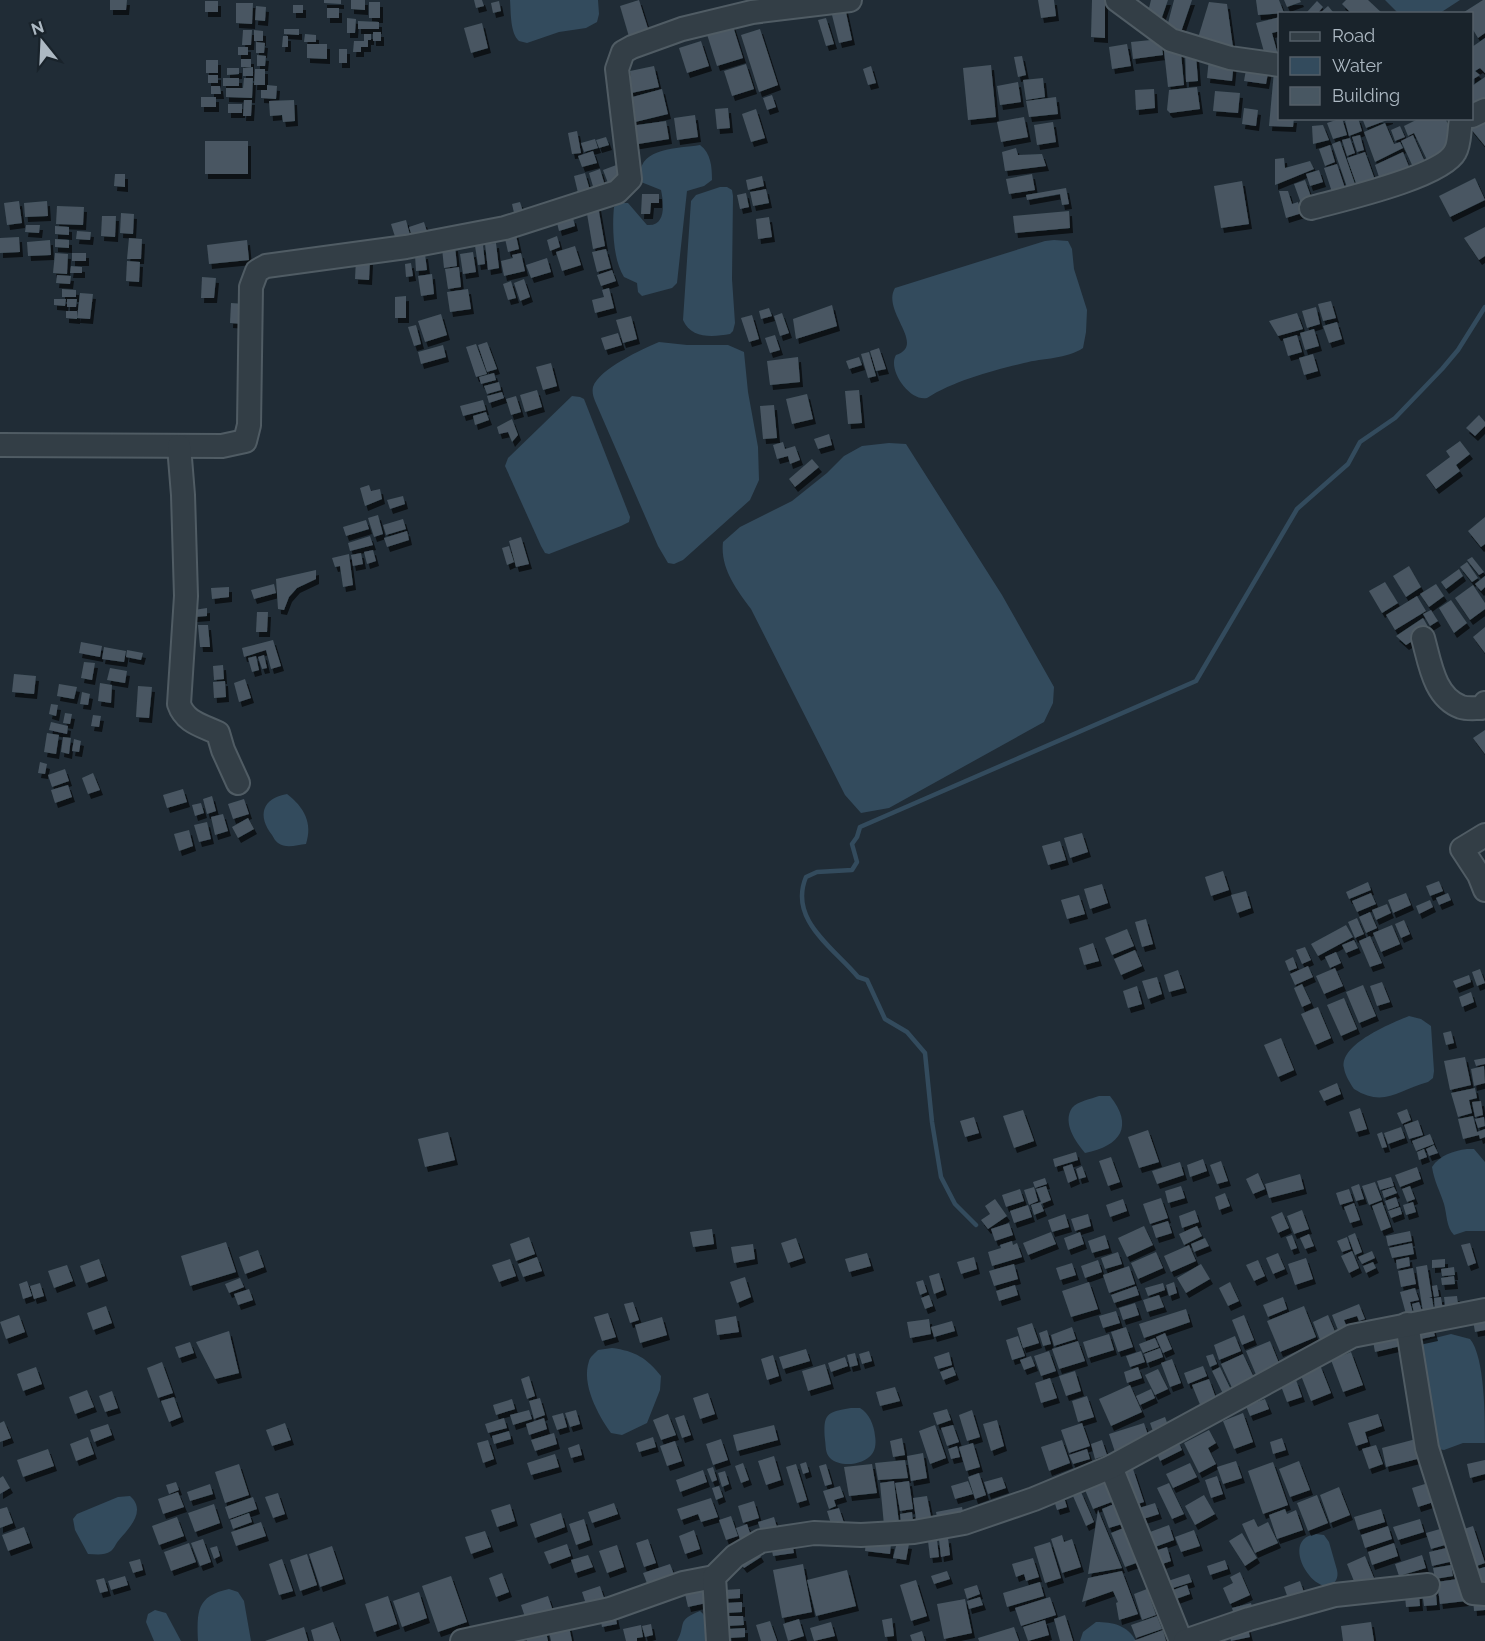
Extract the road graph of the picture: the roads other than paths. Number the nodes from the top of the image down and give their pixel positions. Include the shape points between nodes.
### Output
1 (850, 0) edge
2 (1118, 0) edge
3 (1278, 65) edge
4 (1463, 120) edge
5 (1311, 208) dead end
6 (0, 445) edge
7 (179, 446) junction
8 (1423, 638) dead end
9 (1485, 703) edge
10 (238, 783) dead end
11 (1485, 836) edge
12 (1485, 890) edge
13 (1485, 1310) edge
14 (1407, 1324) junction
15 (1111, 1467) junction
16 (714, 1577) junction
17 (1428, 1585) dead end
18 (1485, 1594) edge
19 (1182, 1640) edge
20 (462, 1641) edge
21 (718, 1641) edge

1 - 7 street via 752,12 682,29 623,52 616,69 630,179 617,192 505,228 406,248 266,266 257,271 251,287 249,425 245,441 222,446
2 - 3 street via 1171,39 1230,58
4 - 5 street via 1455,153 1446,162 1418,177
6 - 7 street
7 - 10 street via 186,596 179,704 186,718 218,733
8 - 9 street via 1443,697 1463,708 1481,708
11 - 12 street via 1462,849
13 - 14 street
14 - 15 street via 1352,1336
14 - 18 street via 1427,1448 1473,1593
15 - 16 street via 964,1523 914,1532 814,1533 761,1541 735,1557
15 - 19 street
16 - 20 street via 683,1583 610,1609
16 - 21 street
17 - 19 street via 1335,1595

